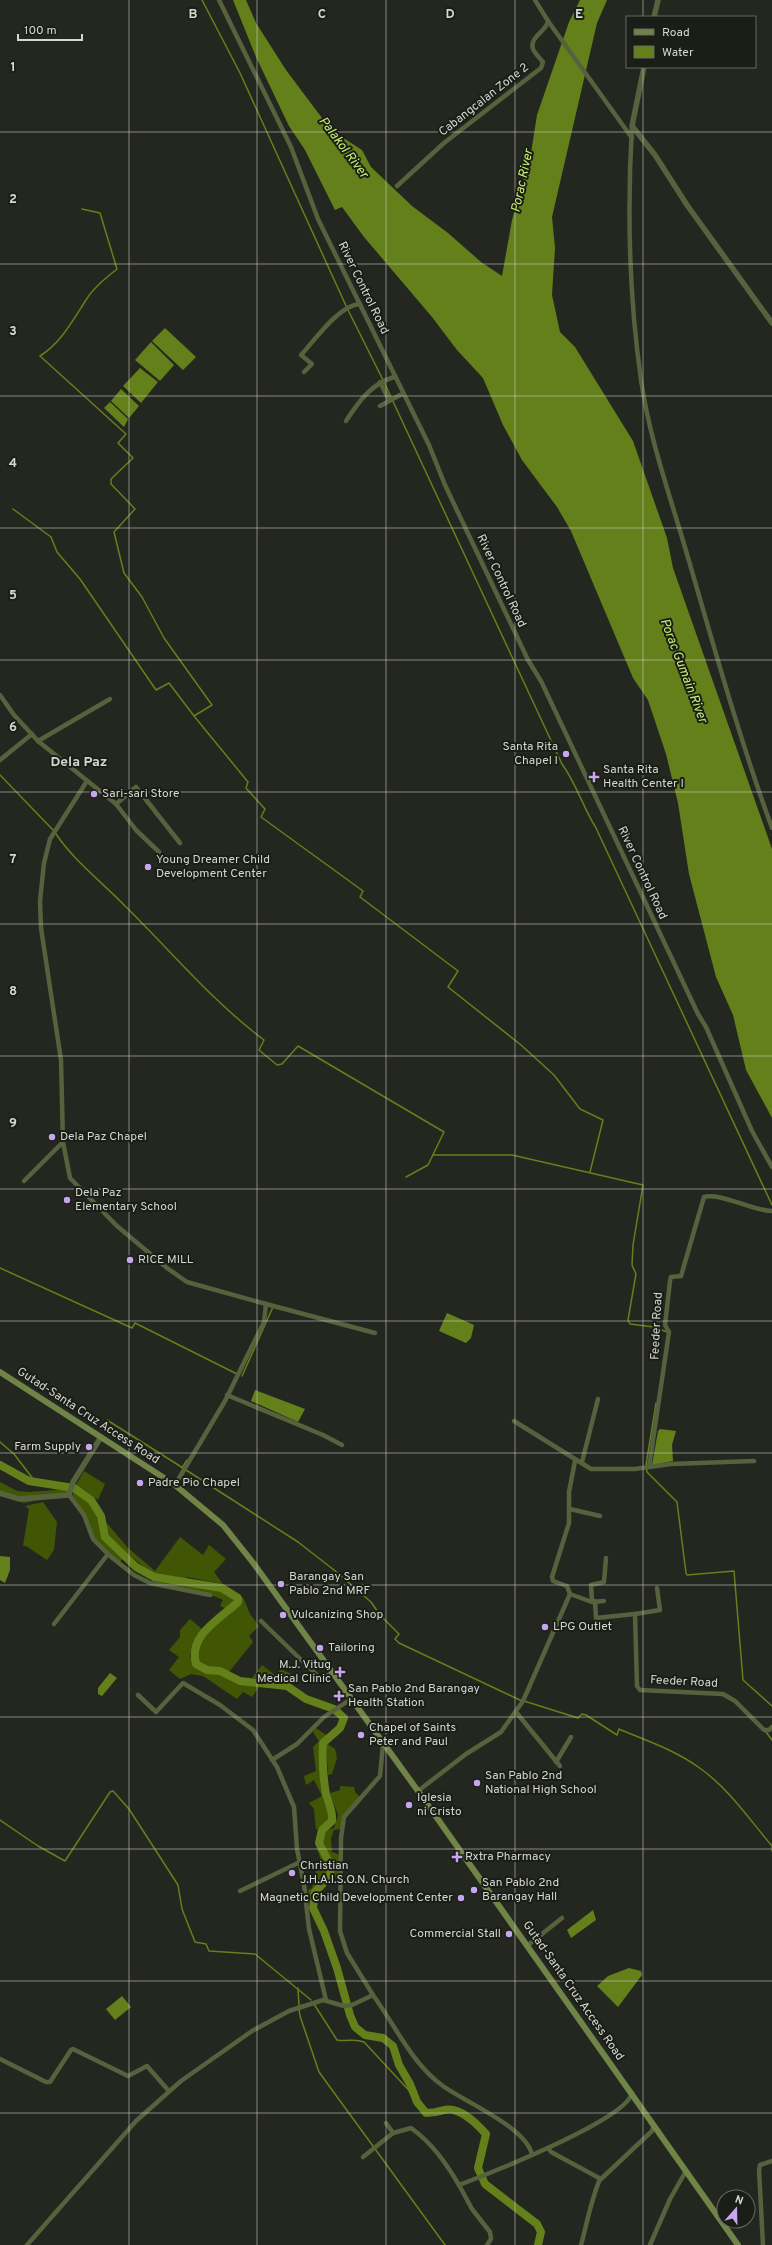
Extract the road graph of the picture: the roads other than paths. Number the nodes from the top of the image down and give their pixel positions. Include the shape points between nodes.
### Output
1 (219, 0) edge
2 (535, 0) edge
3 (658, 0) edge
4 (654, 16) edge
5 (548, 21) junction
6 (644, 68) edge
7 (632, 126) junction
8 (632, 138) junction
9 (397, 186) dead end
10 (360, 304) junction
11 (772, 323) edge
12 (304, 372) dead end
13 (394, 377) junction
14 (380, 382) junction
15 (402, 394) junction
16 (389, 400) junction
17 (380, 406) dead end
18 (346, 420) dead end
19 (0, 695) edge
20 (110, 699) dead end
21 (32, 734) junction
22 (38, 741) junction
23 (0, 760) edge
24 (87, 781) junction
25 (116, 804) junction
26 (772, 828) edge
27 (180, 843) dead end
28 (159, 852) dead end
29 (63, 1142) junction
30 (772, 1167) edge
31 (24, 1181) dead end
32 (772, 1211) edge
33 (266, 1304) junction
34 (375, 1333) dead end
35 (0, 1372) edge
36 (228, 1395) junction
37 (598, 1399) dead end
38 (514, 1421) dead end
39 (101, 1437) junction
40 (342, 1445) dead end
41 (575, 1461) junction
42 (754, 1461) dead end
43 (582, 1462) junction
44 (647, 1468) junction
45 (175, 1485) junction
46 (70, 1492) junction
47 (0, 1493) edge
48 (570, 1509) junction
49 (600, 1516) dead end
50 (108, 1554) junction
51 (606, 1558) dead end
52 (657, 1588) dead end
53 (570, 1594) junction
54 (210, 1595) dead end
55 (604, 1601) dead end
56 (594, 1602) junction
57 (635, 1614) junction
58 (260, 1621) dead end
59 (54, 1624) dead end
60 (332, 1673) junction
61 (138, 1695) dead end
62 (351, 1699) junction
63 (516, 1712) junction
64 (772, 1727) edge
65 (571, 1736) dead end
66 (383, 1744) junction
67 (272, 1760) junction
68 (556, 1762) junction
69 (560, 1766) dead end
70 (418, 1791) junction
71 (300, 1862) junction
72 (240, 1891) dead end
73 (562, 1918) dead end
74 (528, 1946) junction
75 (373, 1995) junction
76 (326, 2000) junction
77 (0, 2059) edge
78 (168, 2090) junction
79 (632, 2093) junction
80 (386, 2123) dead end
81 (654, 2125) junction
82 (393, 2133) junction
83 (548, 2148) junction
84 (532, 2154) junction
85 (363, 2157) dead end
86 (772, 2161) edge
87 (686, 2171) junction
88 (600, 2178) junction
89 (460, 2185) junction
90 (27, 2245) edge
91 (487, 2245) edge
92 (581, 2245) edge
93 (650, 2245) edge
94 (738, 2245) edge
95 (763, 2245) edge

1 - 10 street, River Control Road via 291,147 318,218
2 - 5 street
3 - 4 street
5 - 8 street via 562,37
5 - 9 street, Cabangcalan Zone 2 via 533,44 543,62 541,68 444,143
6 - 7 street
7 - 8 street
7 - 11 street
8 - 26 street via 629,246 641,380 651,433 705,623
10 - 12 street via 347,308 336,317 301,355 312,364
10 - 13 street, River Control Road
13 - 14 street
13 - 15 street, River Control Road
14 - 16 street
14 - 18 street via 363,396
15 - 16 street
15 - 30 street, River Control Road via 429,445 445,485 528,660 541,681 706,1027 752,1131
16 - 17 street
19 - 21 street
20 - 22 street
21 - 22 street
21 - 23 street
22 - 24 street
24 - 25 street
24 - 29 street via 50,839 41,882 41,928 61,1060
25 - 27 street via 136,787
25 - 28 street via 136,830
29 - 31 street
29 - 33 street via 70,1178 117,1226 167,1268 187,1282
32 - 44 street, Feeder Road via 755,1210 727,1200 704,1197 681,1276 671,1277 670,1281 665,1325 668,1339
33 - 34 street
33 - 36 street via 264,1322
35 - 39 main road, Gutad-Santa Cruz Access Road
36 - 40 street via 323,1434
36 - 45 street
37 - 43 street
38 - 41 street
39 - 45 main road, Gutad-Santa Cruz Access Road
39 - 46 street via 73,1482
41 - 43 street
41 - 48 street via 569,1492
42 - 44 street via 671,1464
43 - 44 street via 595,1470
45 - 60 main road, Gutad-Santa Cruz Access Road via 223,1525
46 - 47 street via 19,1499
46 - 50 street via 84,1515 93,1539
48 - 49 street
48 - 53 street via 569,1523 552,1577 553,1581 567,1586
50 - 54 street via 145,1581
50 - 59 street
51 - 56 street via 604,1582 591,1585
52 - 57 street via 660,1610
53 - 56 street
53 - 63 street via 523,1702
55 - 56 street
56 - 57 street via 596,1618
57 - 64 street, Feeder Road via 637,1686 640,1690 723,1694 736,1701 764,1730
58 - 60 street via 321,1679
60 - 62 main road, Gutad-Santa Cruz Access Road
61 - 67 street via 156,1712 183,1682 253,1730
62 - 66 main road, Gutad-Santa Cruz Access Road
62 - 67 street via 324,1717 297,1744
63 - 68 street
63 - 70 street via 501,1732 466,1754
65 - 68 street
66 - 70 main road, Gutad-Santa Cruz Access Road
66 - 75 street via 380,1776 344,1817 341,1830 340,1931 347,1953
67 - 71 street via 294,1807
68 - 69 street
70 - 74 main road, Gutad-Santa Cruz Access Road
71 - 72 street
71 - 76 street via 309,1929
73 - 74 street
74 - 79 main road, Gutad-Santa Cruz Access Road
75 - 76 street via 344,2006
75 - 84 street via 400,2037 442,2085 496,2117 516,2134
76 - 78 street via 308,2003 252,2031
77 - 78 street via 50,2082 73,2049 128,2076 147,2066
78 - 90 street via 161,2100 136,2121
79 - 81 main road, Gutad-Santa Cruz Access Road
79 - 83 street via 631,2098 611,2116
80 - 82 street
81 - 87 main road, Gutad-Santa Cruz Access Road
81 - 88 street via 652,2131
82 - 85 street
82 - 89 street via 411,2128 421,2135 438,2152
83 - 84 street
83 - 88 street
84 - 89 street via 513,2165
86 - 95 street via 760,2165 758,2170
87 - 93 street via 670,2199
87 - 94 main road, Gutad-Santa Cruz Access Road
88 - 92 street via 592,2196 591,2211
89 - 91 street via 472,2210 490,2232 491,2238

